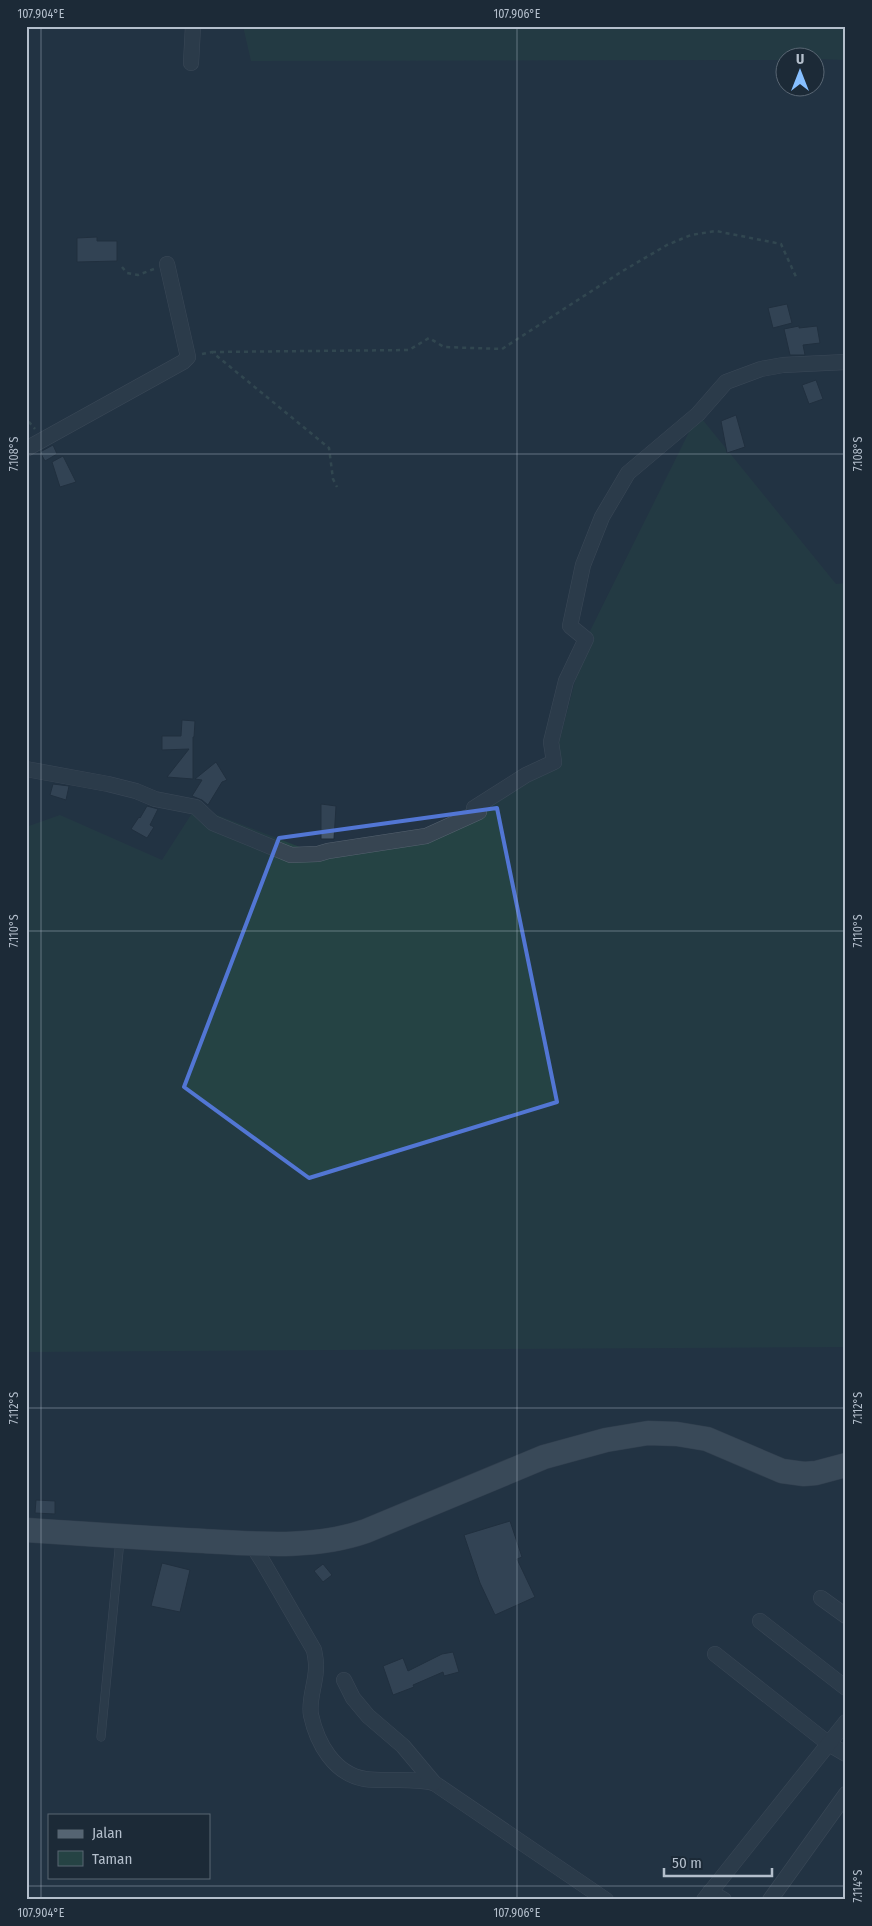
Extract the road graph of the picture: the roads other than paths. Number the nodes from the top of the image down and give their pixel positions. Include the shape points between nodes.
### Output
1 (194, 26) edge
2 (191, 63) dead end
3 (167, 264) road end
4 (846, 362) edge
5 (26, 449) edge
6 (26, 769) edge
7 (846, 1465) edge
8 (26, 1530) edge
9 (121, 1537) junction
10 (250, 1543) junction
11 (821, 1598) dead end
12 (846, 1616) edge
13 (760, 1621) dead end
14 (715, 1654) dead end
15 (344, 1680) dead end
16 (846, 1688) edge
17 (846, 1722) edge
18 (101, 1737) dead end
19 (829, 1744) junction
20 (846, 1754) edge
21 (434, 1783) junction
22 (846, 1794) edge
23 (707, 1896) edge
24 (606, 1900) edge
25 (724, 1900) edge
26 (770, 1900) edge

1 - 2 street
3 - 5 street via 188,356 183,362
4 - 6 street via 783,365 726,382 698,414 628,473 602,517 582,565 570,626 586,638 566,680 551,742 554,762 526,775 474,808 479,812 426,836 318,854 291,855 213,823 196,806 155,799 108,784
7 - 10 main road via 816,1473 782,1471 707,1439 648,1432 544,1457 346,1538 326,1542
8 - 9 main road
9 - 10 main road
9 - 18 lane
10 - 21 street via 314,1650 316,1666 311,1714 328,1756 345,1772 364,1778
11 - 12 street
13 - 16 street
14 - 19 street
15 - 21 street via 352,1698 403,1746
17 - 19 street
19 - 20 street
19 - 23 street
21 - 24 street
22 - 26 street
23 - 25 street

